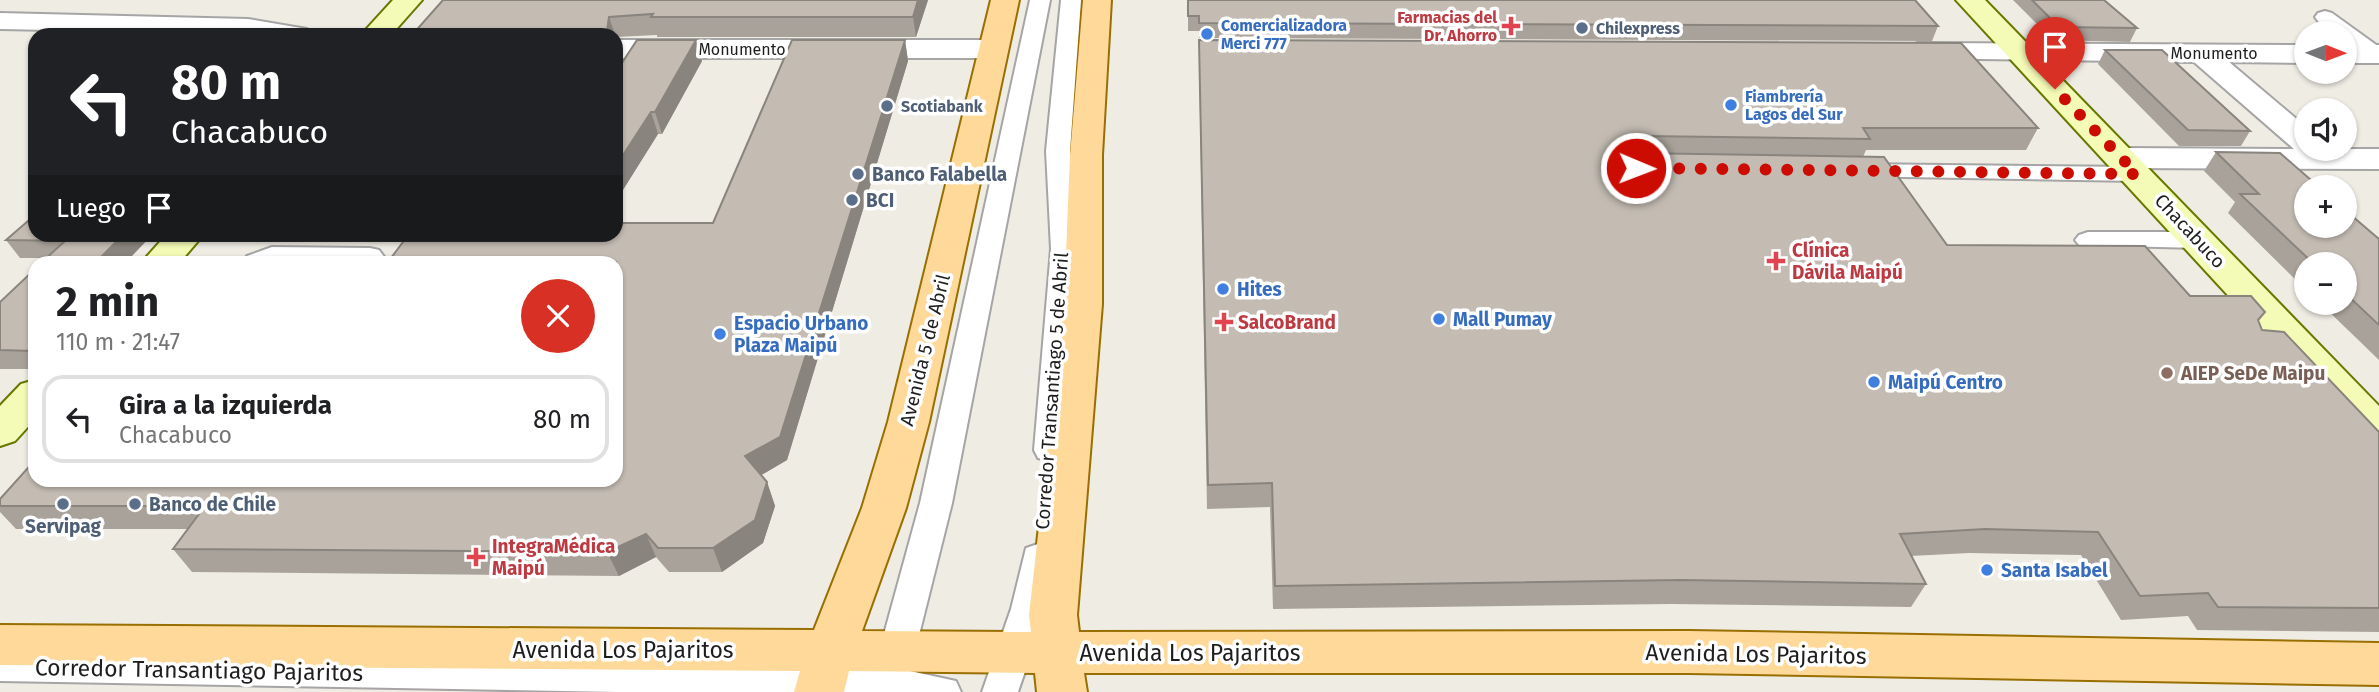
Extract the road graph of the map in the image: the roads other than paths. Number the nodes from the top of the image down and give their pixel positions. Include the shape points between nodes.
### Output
1 (408, 0) edge
2 (1005, 0) edge
3 (1070, 0) edge
4 (1097, 0) edge
5 (1970, 0) edge
6 (1038, 10) edge
7 (2325, 17) dead end
8 (0, 21) edge
9 (254, 28) edge
10 (382, 28) edge
11 (994, 49) junction
12 (623, 50) edge
13 (1885, 52) edge
14 (2021, 52) junction
15 (2201, 53) junction
16 (2294, 54) edge
17 (2357, 54) edge
18 (2377, 54) edge
19 (2294, 132) edge
20 (2294, 152) edge
21 (2357, 156) edge
22 (2379, 159) edge
23 (2129, 166) junction
24 (1830, 171) edge
25 (2088, 240) dead end
26 (2198, 240) junction
27 (179, 242) edge
28 (166, 256) edge
29 (270, 256) edge
30 (370, 256) edge
31 (2257, 345) edge
32 (2298, 345) junction
33 (28, 401) edge
34 (0, 431) edge
35 (2379, 432) edge
36 (0, 645) edge
37 (2379, 664) edge
38 (0, 666) edge
39 (1033, 672) edge
40 (824, 675) edge
41 (909, 683) edge

1 - 10 main road
2 - 11 main road, Avenida 5 de Abril
3 - 39 lane, Corredor Transantiago 5 de Abril via 1058,151 1062,294 1042,529 1028,609
4 - 39 main road via 1083,304 1053,615
5 - 14 main road, Chacabuco
6 - 11 lane
6 - 41 lane via 936,503
7 - 18 lane
8 - 9 street
11 - 12 street, Monumento
11 - 40 main road, Avenida 5 de Abril via 893,480
13 - 14 street, Monumento
14 - 15 street, Monumento
14 - 23 main road, Chacabuco
15 - 16 street, Monumento
15 - 19 street
17 - 18 street
20 - 23 street
21 - 22 street
23 - 24 lane
23 - 26 main road, Chacabuco
25 - 26 lane
26 - 32 main road, Chacabuco
27 - 28 main road
29 - 30 lane
31 - 32 lane
32 - 35 main road, Chacabuco
33 - 34 main road
36 - 40 main road, Avenida Los Pajaritos
37 - 39 main road, Avenida Los Pajaritos via 1689,652
38 - 40 lane, Corredor Transantiago Pajaritos
39 - 41 main road, Avenida Los Pajaritos
40 - 41 main road, Avenida Los Pajaritos

